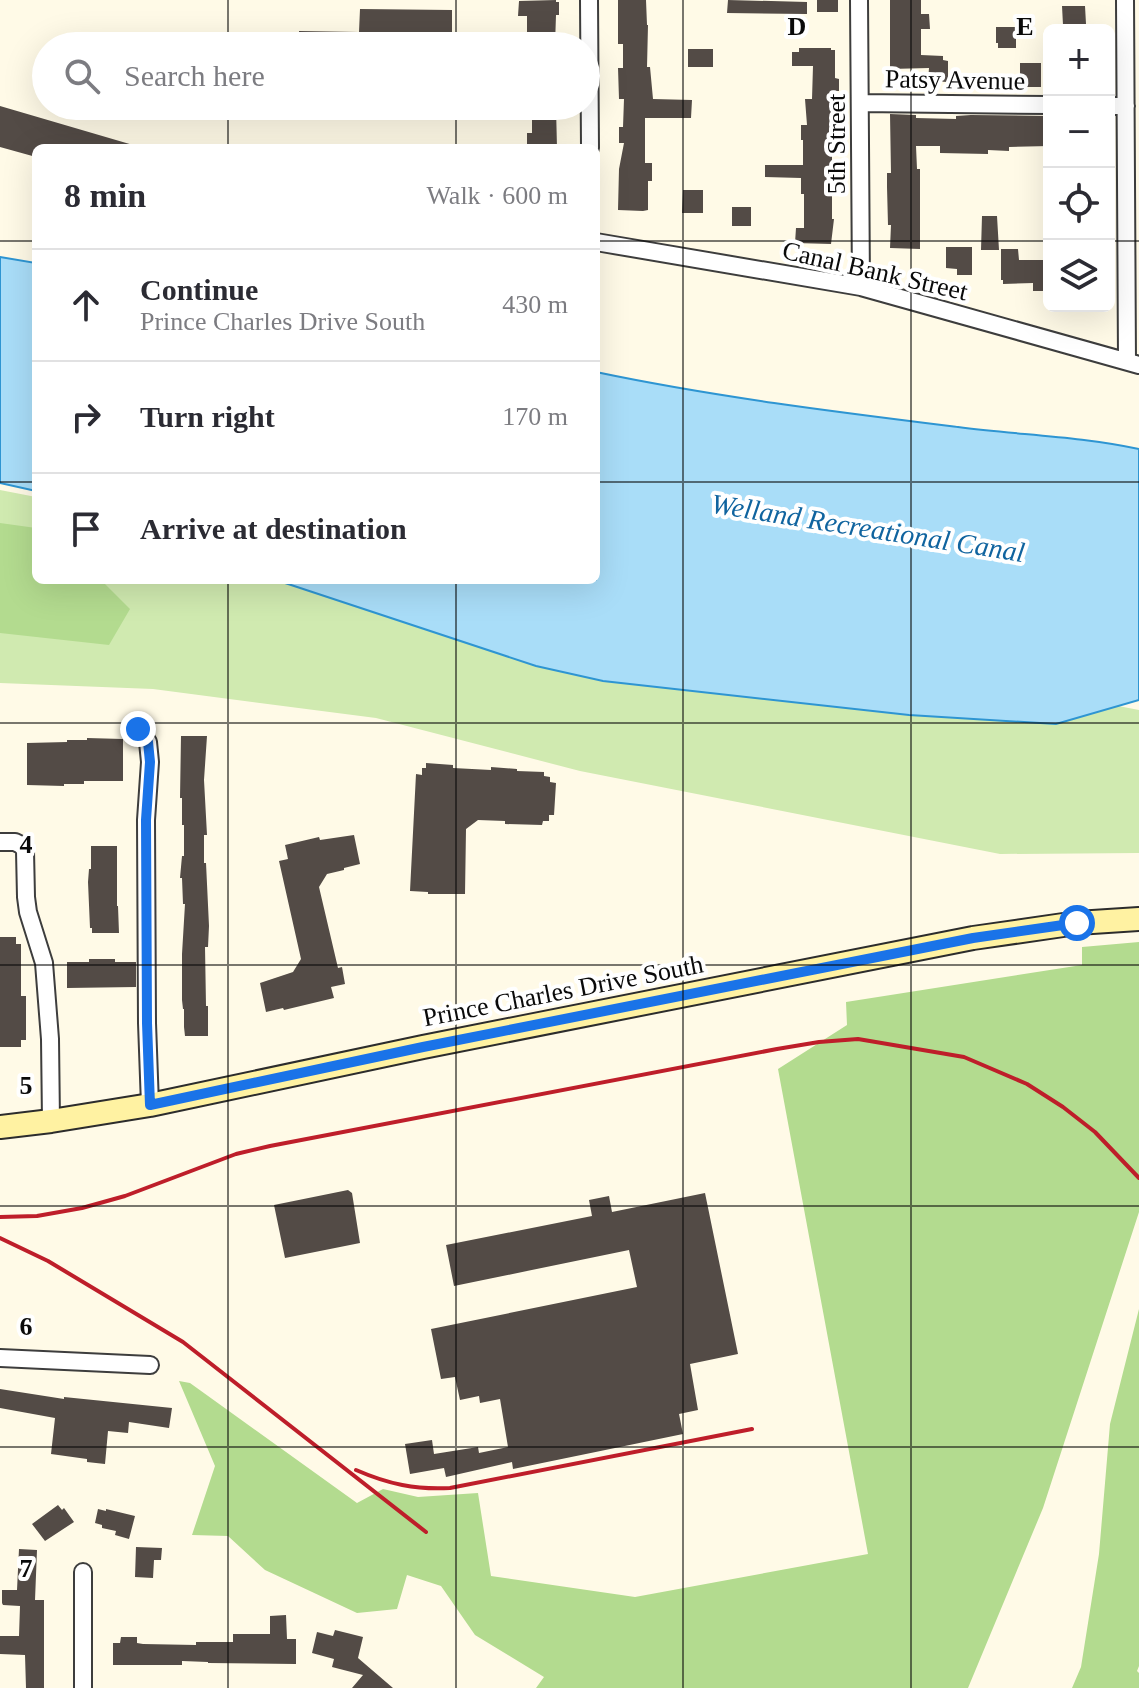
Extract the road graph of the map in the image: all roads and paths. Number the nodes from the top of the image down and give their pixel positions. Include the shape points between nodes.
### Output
1 (589, 0) edge
2 (859, 0) edge
3 (1125, 0) edge
4 (589, 32) edge
5 (860, 103) junction
6 (1043, 105) edge
7 (1115, 106) edge
8 (1126, 106) junction
9 (590, 120) edge
10 (590, 144) edge
11 (600, 243) edge
12 (861, 287) junction
13 (1133, 363) edge
14 (138, 729) dead end
15 (0, 842) edge
16 (1139, 919) edge
17 (150, 1105) junction
18 (51, 1121) junction
19 (0, 1127) edge
20 (0, 1358) edge
21 (150, 1365) dead end
22 (83, 1572) dead end
23 (83, 1688) edge

1 - 4 street
2 - 5 street, 5th Street
3 - 8 street
5 - 6 street, Patsy Avenue
5 - 12 street, 5th Street
7 - 8 street
8 - 13 street
9 - 10 street
11 - 12 street, Canal Bank Street
12 - 13 street, Canal Bank Street
14 - 17 street via 148,742 150,762
15 - 18 street via 15,842 25,851 28,912 44,963
16 - 17 main road, Prince Charles Drive South via 973,938
17 - 18 main road, Prince Charles Drive South
18 - 19 main road, Prince Charles Drive South
20 - 21 street
22 - 23 street

